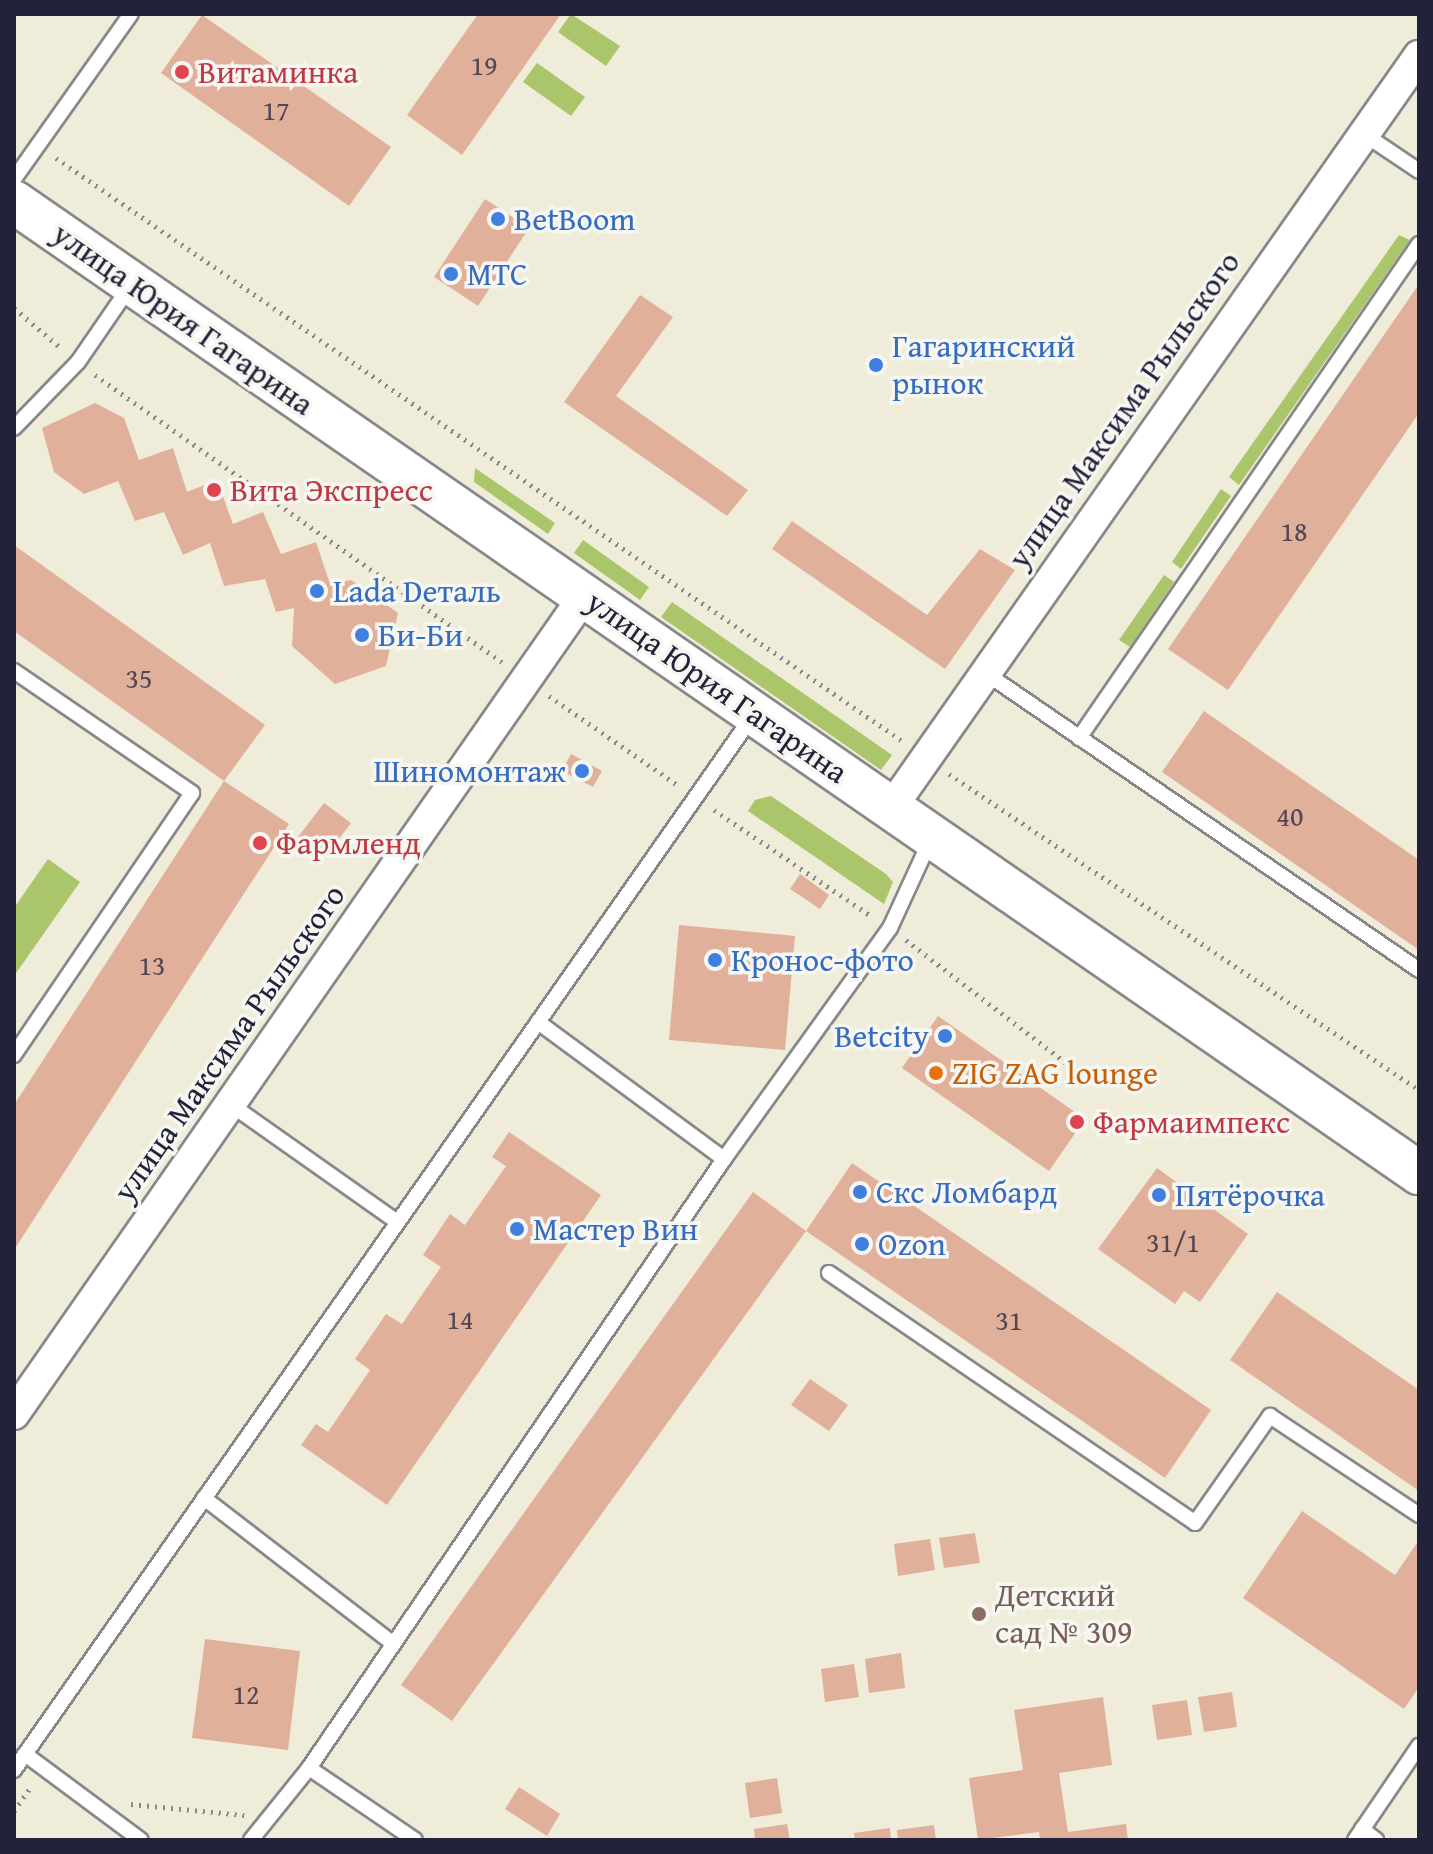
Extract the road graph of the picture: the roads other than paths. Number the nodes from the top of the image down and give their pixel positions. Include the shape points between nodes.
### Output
1 (131, 14) edge
2 (1419, 56) edge
3 (1364, 134) junction
4 (1419, 171) edge
5 (14, 179) edge
6 (14, 202) edge
7 (1419, 244) edge
8 (131, 285) junction
9 (14, 428) edge
10 (585, 595) junction
11 (14, 671) edge
12 (984, 671) junction
13 (754, 713) junction
14 (1079, 738) junction
15 (891, 808) junction
16 (932, 837) junction
17 (1419, 970) edge
18 (538, 1022) junction
19 (14, 1055) edge
20 (230, 1104) junction
21 (724, 1159) junction
22 (1419, 1173) edge
23 (397, 1222) junction
24 (829, 1273) dead end
25 (14, 1414) edge
26 (204, 1498) junction
27 (1419, 1515) edge
28 (391, 1642) junction
29 (1419, 1746) edge
30 (25, 1754) junction
31 (309, 1768) junction
32 (14, 1770) edge
33 (1358, 1835) edge
34 (141, 1840) edge
35 (251, 1840) edge
36 (415, 1840) edge
37 (1376, 1840) edge

1 - 5 lane
2 - 3 street, улица Максима Рыльского
3 - 4 lane
3 - 12 street, улица Максима Рыльского
6 - 8 main road, улица Юрия Гагарина
7 - 14 lane
8 - 9 lane via 78,362
8 - 10 main road, улица Юрия Гагарина
10 - 13 main road, улица Юрия Гагарина
10 - 20 street, улица Максима Рыльского
11 - 19 lane via 192,793
12 - 14 lane
12 - 15 street, улица Максима Рыльского
13 - 15 main road, улица Юрия Гагарина
13 - 18 lane
14 - 17 lane
15 - 16 main road, улица Юрия Гагарина
16 - 21 lane via 890,928
16 - 22 main road, улица Юрия Гагарина
18 - 21 lane
18 - 23 lane
20 - 23 lane
20 - 25 street, улица Максима Рыльского
21 - 28 lane
23 - 26 lane
24 - 27 lane via 1195,1523 1270,1416
26 - 28 lane
26 - 30 lane
28 - 31 lane
29 - 33 lane
30 - 32 lane
30 - 34 lane
31 - 35 lane
31 - 36 lane
33 - 37 lane

